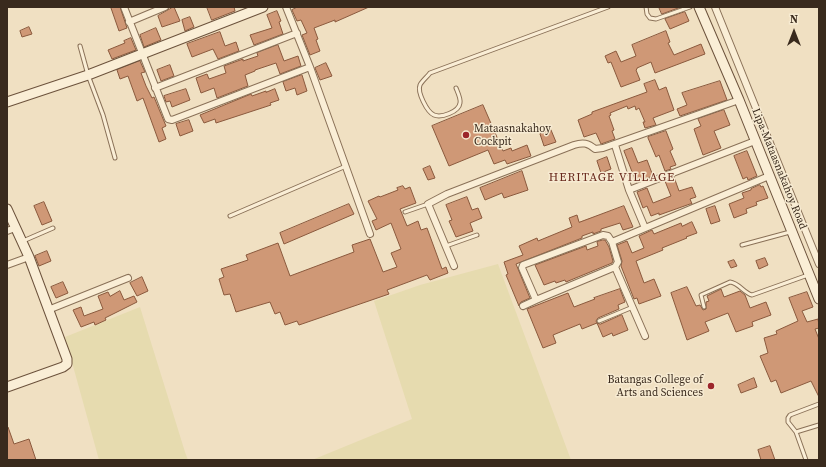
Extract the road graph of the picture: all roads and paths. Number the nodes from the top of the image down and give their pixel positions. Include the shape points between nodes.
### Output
1 (124, 7) edge
2 (166, 7) edge
3 (264, 7) edge
4 (286, 7) edge
5 (608, 7) edge
6 (646, 7) edge
7 (690, 7) edge
8 (699, 7) edge
9 (715, 7) edge
10 (129, 22) junction
11 (297, 33) junction
12 (80, 46) dead end
13 (143, 54) junction
14 (310, 67) junction
15 (88, 75) junction
16 (155, 88) junction
17 (456, 88) dead end
18 (737, 96) junction
19 (7, 102) edge
20 (755, 141) junction
21 (615, 145) junction
22 (115, 158) dead end
23 (346, 166) junction
24 (769, 176) junction
25 (629, 190) junction
26 (428, 204) junction
27 (7, 208) edge
28 (405, 212) dead end
29 (230, 216) dead end
30 (53, 228) dead end
31 (645, 228) junction
32 (11, 229) edge
33 (791, 231) junction
34 (370, 234) dead end
35 (477, 235) dead end
36 (22, 242) junction
37 (612, 242) junction
38 (742, 245) dead end
39 (446, 246) junction
40 (29, 257) junction
41 (819, 264) edge
42 (7, 265) edge
43 (454, 266) dead end
44 (615, 267) junction
45 (809, 274) junction
46 (128, 278) dead end
47 (819, 299) edge
48 (536, 300) junction
49 (523, 306) dead end
50 (632, 307) junction
51 (704, 307) dead end
52 (48, 310) junction
53 (599, 321) dead end
54 (645, 336) dead end
55 (7, 387) edge
56 (819, 404) edge
57 (819, 425) edge
58 (796, 432) junction
59 (806, 460) edge

1 - 10 street
2 - 10 street
3 - 13 street
4 - 11 street
5 - 17 lane via 430,73 420,84 419,90 430,112 438,116 449,114 459,108
6 - 7 lane via 650,18 656,19
8 - 18 street, Lipa-Mataasnakahoy Road
9 - 41 street
10 - 13 street
11 - 14 street
11 - 16 street
12 - 15 lane
13 - 15 street
13 - 16 street
14 - 16 street via 172,120 168,120
14 - 23 street
15 - 19 street
15 - 22 lane
18 - 20 street, Lipa-Mataasnakahoy Road
18 - 21 street
20 - 24 street, Lipa-Mataasnakahoy Road
20 - 25 street
21 - 25 street
21 - 26 street via 596,149 586,143 574,145 447,194
23 - 29 lane
23 - 34 street
24 - 31 street
24 - 33 street, Lipa-Mataasnakahoy Road
25 - 31 street
26 - 28 lane
26 - 39 street
27 - 32 street
30 - 36 lane
31 - 37 street
32 - 36 street
33 - 38 lane
33 - 45 street, Lipa-Mataasnakahoy Road
35 - 39 lane
36 - 40 street
37 - 44 street via 618,262
37 - 48 street via 608,236 603,235 523,265
39 - 43 street
40 - 42 street
40 - 52 street
44 - 48 street
44 - 50 street
45 - 47 street, Lipa-Mataasnakahoy Road
45 - 51 lane via 752,295 730,282 701,295
46 - 52 street
48 - 49 street
50 - 53 lane
50 - 54 street
52 - 55 street via 67,364
56 - 58 lane via 790,415 788,422
57 - 58 lane
58 - 59 lane

